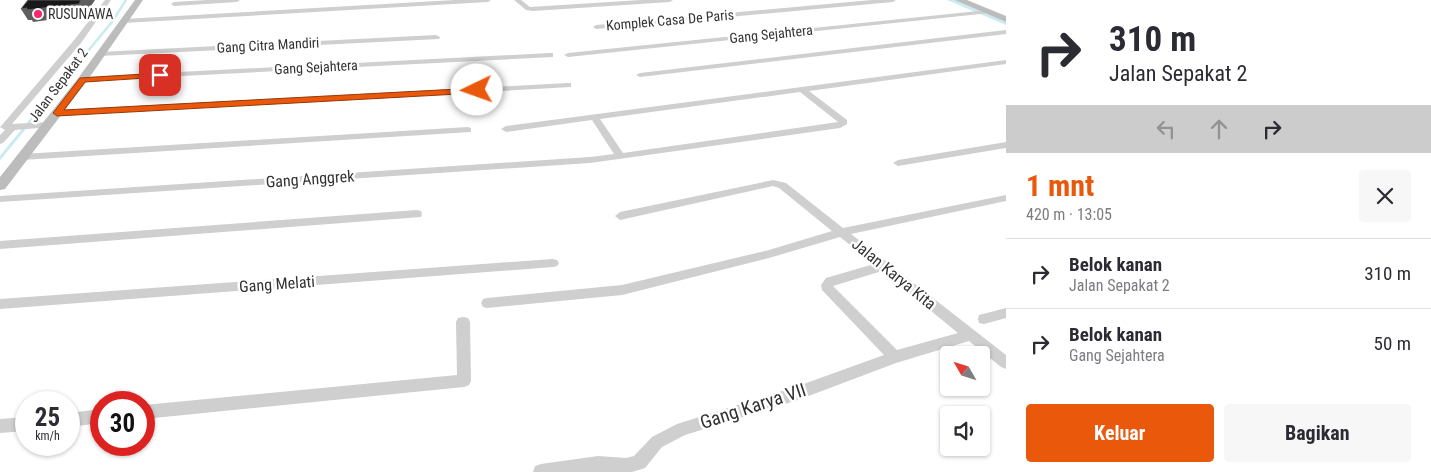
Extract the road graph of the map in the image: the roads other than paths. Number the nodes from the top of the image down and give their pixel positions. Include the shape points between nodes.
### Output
1 (108, 0) edge
2 (138, 0) edge
3 (237, 0) edge
4 (488, 0) edge
5 (517, 0) edge
6 (670, 0) edge
7 (893, 0) edge
8 (959, 0) edge
9 (174, 4) dead end
10 (365, 4) edge
11 (987, 12) junction
12 (1006, 19) edge
13 (124, 21) junction
14 (596, 27) dead end
15 (1006, 32) edge
16 (436, 37) dead end
17 (100, 54) junction
18 (550, 55) dead end
19 (568, 55) dead end
20 (1006, 62) edge
21 (640, 75) dead end
22 (83, 79) junction
23 (568, 85) dead end
24 (803, 90) junction
25 (57, 113) junction
26 (596, 119) junction
27 (48, 124) junction
28 (5, 127) dead end
29 (506, 129) dead end
30 (468, 130) dead end
31 (0, 141) edge
32 (1006, 145) edge
33 (620, 156) junction
34 (22, 157) junction
35 (898, 163) dead end
36 (0, 186) edge
37 (1006, 198) edge
38 (0, 199) edge
39 (417, 214) dead end
40 (620, 216) dead end
41 (842, 232) junction
42 (0, 245) edge
43 (553, 263) dead end
44 (884, 266) junction
45 (486, 303) dead end
46 (0, 304) edge
47 (1006, 313) edge
48 (984, 319) dead end
49 (463, 322) dead end
50 (970, 335) junction
51 (895, 357) junction
52 (1006, 363) edge
53 (155, 411) edge
54 (15, 425) edge
55 (0, 426) edge
56 (541, 472) edge

1 - 28 street via 78,41
2 - 13 street, Jalan Sepakat 2
3 - 9 street
4 - 10 street
5 - 6 street via 533,9
7 - 14 street, Komplek Casa De Paris
8 - 11 street
10 - 13 street
11 - 12 street
11 - 19 street, Gang Sejahtera
13 - 17 street, Jalan Sepakat 2
15 - 21 street
16 - 17 street, Gang Citra Mandiri
17 - 22 street, Jalan Sepakat 2
18 - 22 street, Gang Sejahtera
20 - 24 street
22 - 25 street, Jalan Sepakat 2
23 - 25 street
24 - 26 street
24 - 33 street, Gang Anggrek via 844,122 835,126
25 - 27 street, Jalan Sepakat 2
26 - 29 street
26 - 33 street
27 - 31 street via 12,128
27 - 34 street, Jalan Sepakat 2
30 - 34 street
32 - 35 street
33 - 38 street, Gang Anggrek
34 - 36 street, Jalan Sepakat 2
37 - 41 street
39 - 42 street
40 - 41 street, Jalan Karya Kita via 774,183 782,185
41 - 44 street, Jalan Karya Kita
41 - 45 street via 769,254 622,290
43 - 46 street, Gang Melati
44 - 50 street, Jalan Karya Kita
44 - 51 street via 830,281 827,285 828,290
47 - 48 street
49 - 53 street via 464,381
50 - 51 street, Gang Karya VII
50 - 52 street, Jalan Karya Kita
51 - 56 street, Gang Karya VII via 682,429 657,442 639,462 626,466 598,464
54 - 55 street

